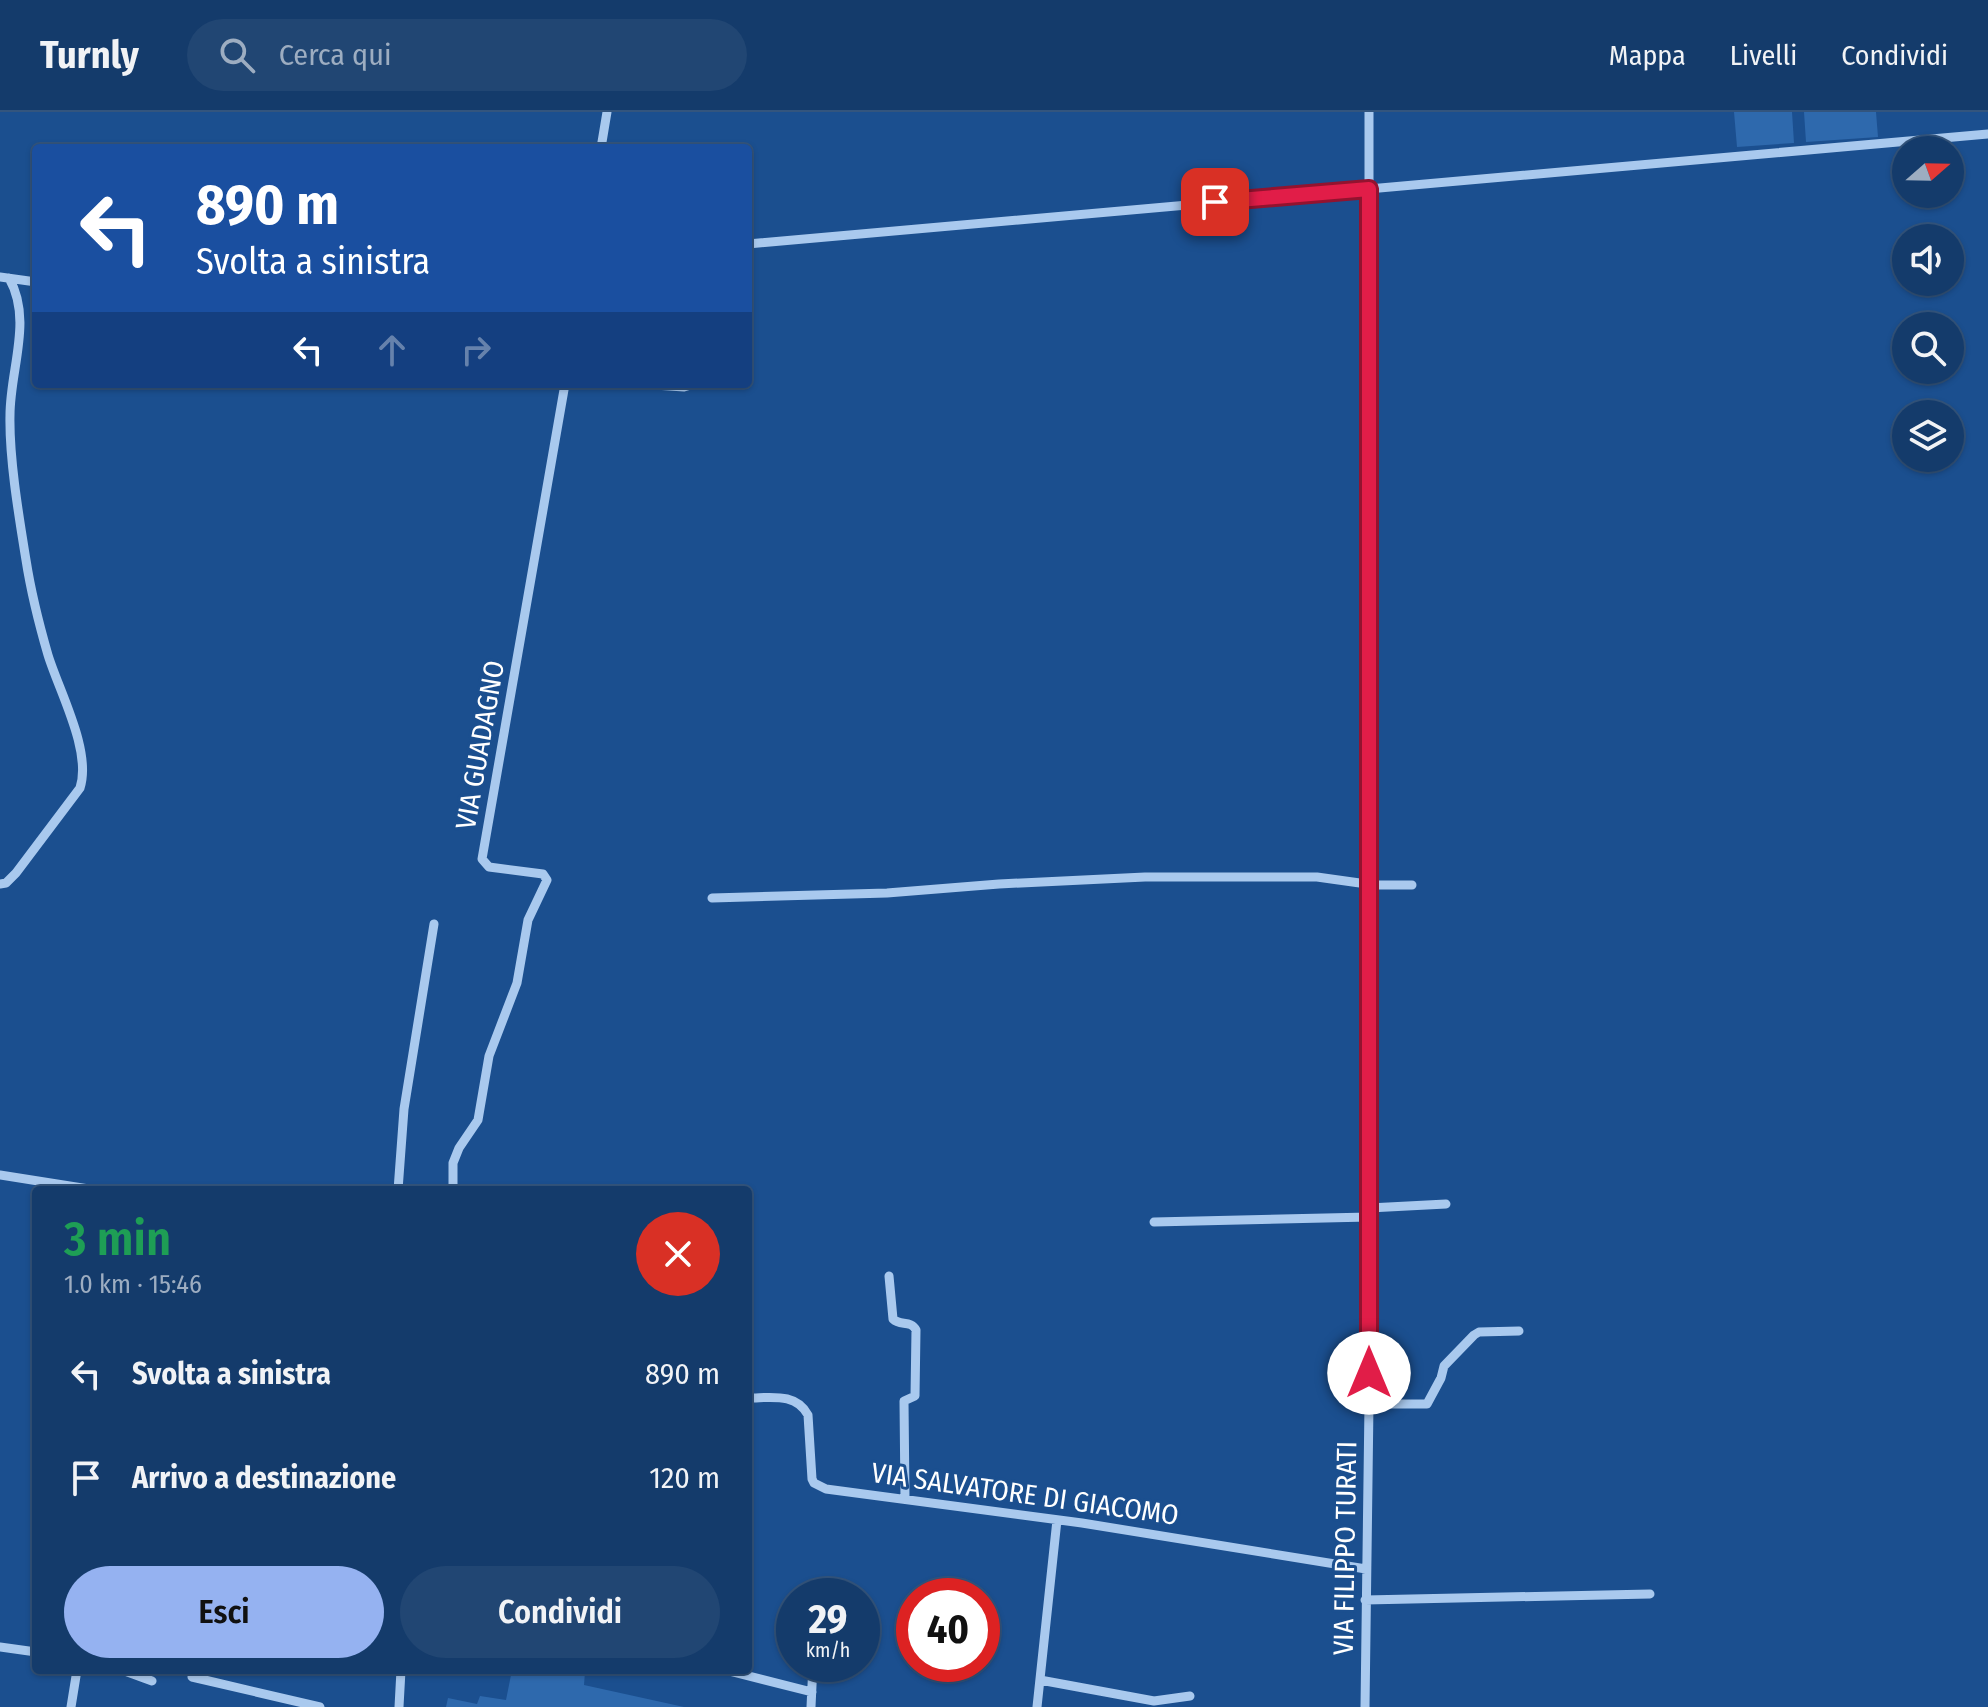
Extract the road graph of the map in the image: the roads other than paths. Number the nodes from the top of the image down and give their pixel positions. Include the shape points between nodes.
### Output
1 (607, 112) edge
2 (1369, 112) edge
3 (1988, 134) edge
4 (602, 144) edge
5 (1369, 189) junction
6 (752, 244) edge
7 (4, 278) edge
8 (32, 282) edge
9 (564, 388) edge
10 (0, 884) edge
11 (1370, 884) junction
12 (1412, 885) dead end
13 (712, 898) dead end
14 (434, 924) dead end
15 (0, 1175) edge
16 (70, 1186) edge
17 (398, 1186) edge
18 (453, 1186) edge
19 (1446, 1204) dead end
20 (1369, 1212) junction
21 (1154, 1222) dead end
22 (889, 1276) dead end
23 (1519, 1331) dead end
24 (752, 1398) edge
25 (1369, 1404) junction
26 (905, 1499) junction
27 (1057, 1520) junction
28 (1366, 1569) junction
29 (1650, 1594) dead end
30 (1365, 1600) junction
31 (0, 1647) edge
32 (32, 1651) edge
33 (76, 1674) edge
34 (133, 1674) edge
35 (401, 1674) edge
36 (741, 1674) edge
37 (192, 1677) dead end
38 (1040, 1680) junction
39 (152, 1681) dead end
40 (812, 1682) edge
41 (812, 1692) junction
42 (1190, 1696) dead end
43 (71, 1707) edge
44 (320, 1707) edge
45 (399, 1707) edge
46 (811, 1707) edge
47 (1037, 1707) edge
48 (1365, 1707) edge

1 - 4 street
2 - 5 street, VIA FILIPPO TURATI
3 - 5 street
5 - 6 street
5 - 11 street, VIA FILIPPO TURATI
7 - 8 street
7 - 10 street via 20,301 22,317 10,415 26,559 84,775 80,788 16,873
9 - 18 street, VIA GUADAGNO via 482,859 489,867 543,874 547,880 528,920 517,983 489,1056 478,1120 453,1163
11 - 12 street
11 - 13 street via 1317,877 1145,877
11 - 20 street, VIA FILIPPO TURATI
14 - 17 street via 404,1109
15 - 16 street
19 - 20 street
20 - 21 street
20 - 25 street, VIA FILIPPO TURATI
22 - 26 street via 893,1319 916,1330 915,1396 904,1401
23 - 25 street via 1474,1335 1444,1366 1427,1404
24 - 26 street, VIA SALVATORE DI GIACOMO via 788,1398 804,1406 811,1473 818,1486
25 - 28 street, VIA FILIPPO TURATI
26 - 27 street, VIA SALVATORE DI GIACOMO
27 - 28 street, VIA SALVATORE DI GIACOMO
27 - 38 street
28 - 30 street, VIA FILIPPO TURATI
29 - 30 street
30 - 48 street, VIA FILIPPO TURATI
31 - 32 street
33 - 43 street
34 - 39 street
35 - 45 street
36 - 41 street
37 - 44 street
38 - 42 street via 1154,1701
38 - 47 street
40 - 41 street
41 - 46 street

